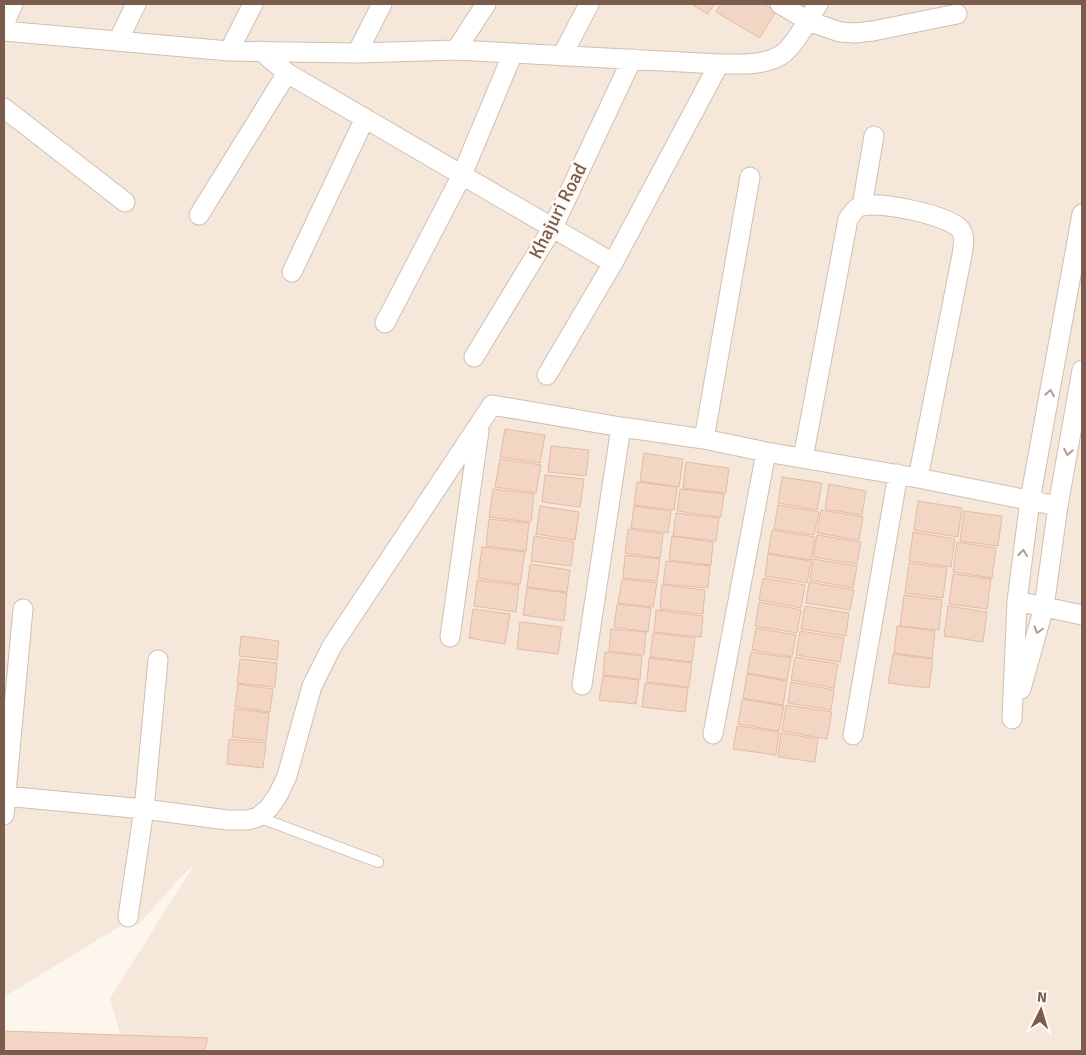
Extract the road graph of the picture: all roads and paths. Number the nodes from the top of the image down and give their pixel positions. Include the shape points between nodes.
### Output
1 (13, 4) edge
2 (136, 4) edge
3 (253, 4) edge
4 (382, 4) edge
5 (486, 4) edge
6 (589, 4) edge
7 (780, 4) edge
8 (818, 4) edge
9 (957, 14) dead end
10 (808, 21) junction
11 (4, 24) edge
12 (4, 31) edge
13 (118, 41) junction
14 (456, 50) junction
15 (229, 51) junction
16 (261, 51) junction
17 (358, 53) junction
18 (513, 53) junction
19 (562, 56) junction
20 (632, 59) junction
21 (718, 64) junction
22 (288, 73) junction
23 (4, 108) edge
24 (365, 118) junction
25 (874, 136) dead end
26 (462, 175) junction
27 (750, 177) dead end
28 (125, 202) dead end
29 (862, 206) junction
30 (1082, 214) edge
31 (199, 215) dead end
32 (553, 228) junction
33 (613, 263) junction
34 (292, 272) dead end
35 (386, 323) dead end
36 (474, 356) dead end
37 (1082, 370) edge
38 (547, 375) dead end
39 (479, 425) junction
40 (621, 427) junction
41 (704, 439) junction
42 (766, 452) junction
43 (803, 458) junction
44 (898, 474) junction
45 (918, 478) junction
46 (1030, 500) junction
47 (1058, 506) junction
48 (1018, 602) junction
49 (1044, 607) junction
50 (23, 609) dead end
51 (1082, 614) edge
52 (450, 637) dead end
53 (158, 660) dead end
54 (582, 685) dead end
55 (713, 734) dead end
56 (853, 735) dead end
57 (4, 802) edge
58 (144, 809) junction
59 (258, 817) junction
60 (378, 862) dead end
61 (128, 917) dead end

1 - 11 street
2 - 13 street
3 - 15 street
4 - 17 street
5 - 14 street
6 - 19 street
7 - 10 street
8 - 10 street
9 - 10 street via 855,33 840,32
10 - 21 street via 781,55 748,64
12 - 13 street
13 - 15 street
14 - 17 street
14 - 18 street
15 - 16 street
16 - 17 street
16 - 22 street
18 - 19 street
18 - 26 street
19 - 20 street
20 - 21 street
20 - 32 street, Khajuri Road
21 - 33 street
22 - 24 street
22 - 31 street
23 - 28 street
24 - 26 street
24 - 34 street
25 - 29 street
26 - 32 street
26 - 35 street
27 - 41 street
29 - 43 street via 854,210 848,219
29 - 45 street via 905,208 944,219 959,228 963,235 962,255
46 -> 30 street
32 - 33 street
32 - 36 street, Khajuri Road
33 - 38 street
37 -> 47 street
39 - 40 street via 492,405
39 - 52 street
39 - 59 street via 332,646 312,686 287,776 269,808
40 - 41 street
40 - 54 street
41 - 42 street
42 - 43 street
42 - 55 street
43 - 44 street
44 - 45 street
44 - 56 street
45 - 46 street
46 - 47 street
48 -> 46 street
47 - 49 street
48 - 49 street
49 -> 48 street via 1012,719
49 - 51 street
50 - 57 street
53 - 58 street
57 - 58 street
58 - 59 street via 227,820
58 - 61 street
59 - 60 lane

